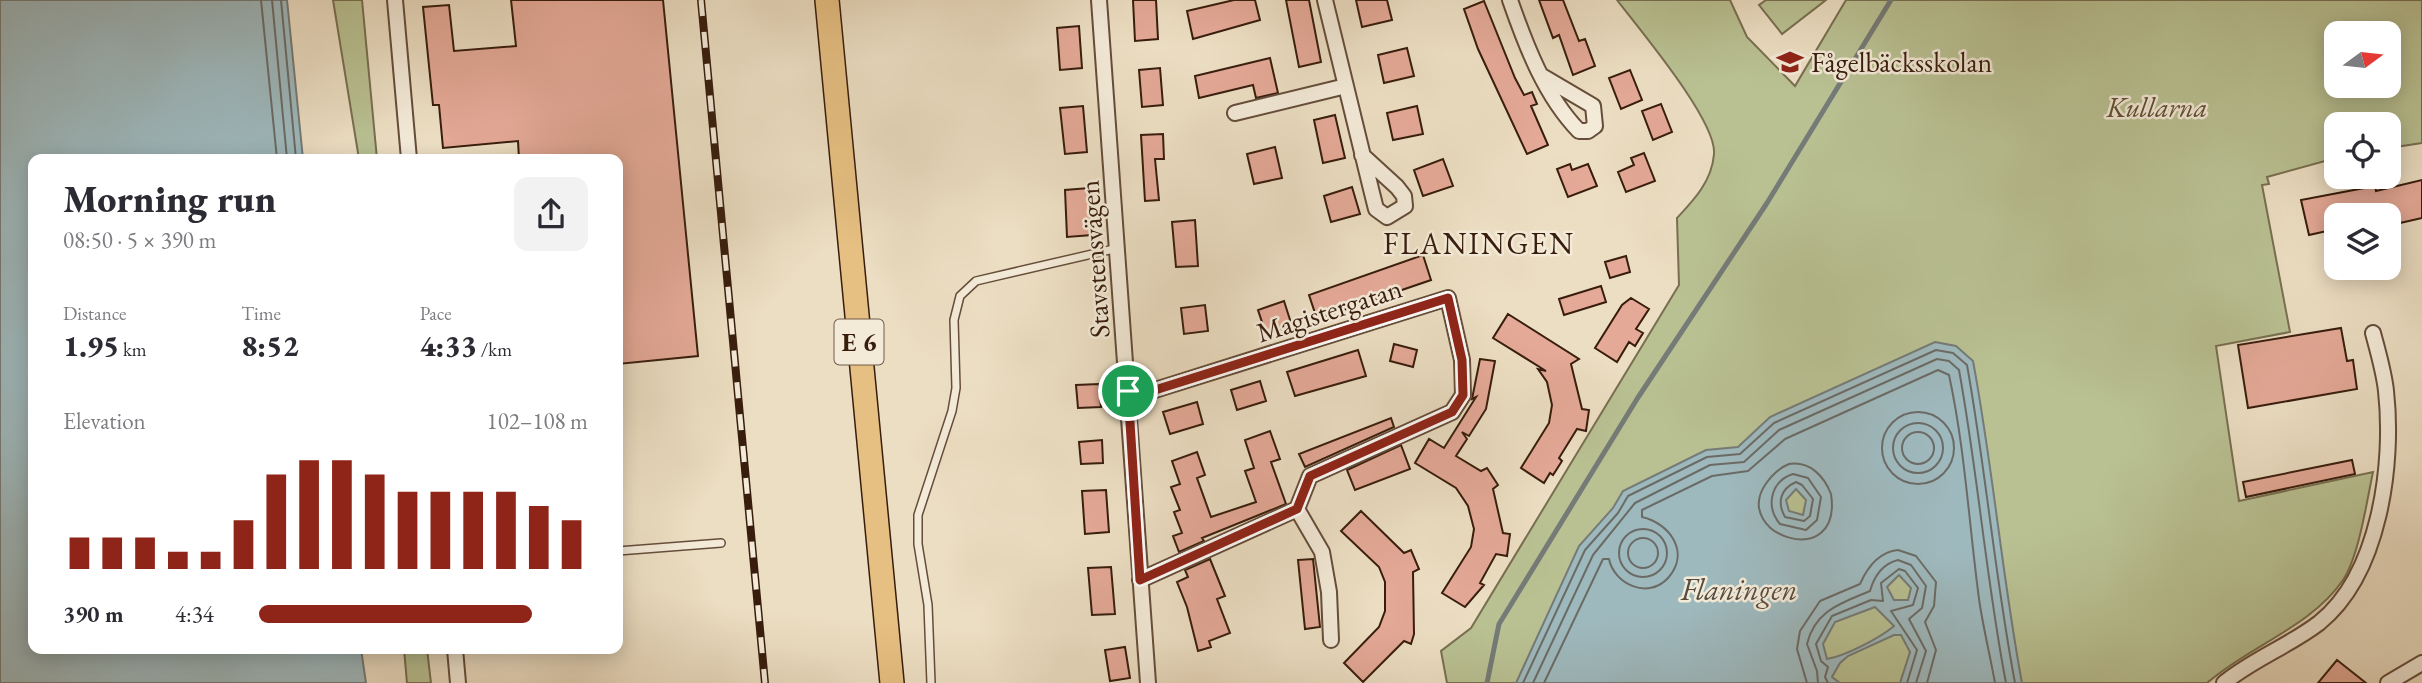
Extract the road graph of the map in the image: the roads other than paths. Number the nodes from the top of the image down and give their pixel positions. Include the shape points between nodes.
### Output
1 (395, 0) edge
2 (827, 0) edge
3 (1099, 0) edge
4 (1325, 0) edge
5 (1510, 0) edge
6 (1542, 76) dead end
7 (1346, 86) junction
8 (1235, 113) dead end
9 (409, 154) edge
10 (1363, 155) dead end
11 (1119, 248) junction
12 (2373, 334) dead end
13 (1128, 391) junction
14 (1297, 509) junction
15 (721, 543) dead end
16 (623, 551) edge
17 (1140, 580) junction
18 (1331, 640) dead end
19 (455, 654) edge
20 (2422, 663) edge
21 (458, 683) edge
22 (892, 683) edge
23 (931, 683) edge
24 (1148, 683) edge
25 (2224, 683) edge
26 (2388, 683) edge

1 - 9 street
2 - 22 highway, E 6
3 - 11 street, Stavstensvägen
4 - 7 street
5 - 6 street
7 - 8 street
7 - 10 street
11 - 13 street, Stavstensvägen
11 - 23 lane via 976,281 960,296 954,320 953,411 918,515
12 - 25 street via 2386,390 2386,461 2378,519 2367,556 2348,592 2319,622
13 - 14 street, Magistergatan via 1155,390 1448,298 1462,360 1463,395 1452,412 1310,476
13 - 17 street, Stavstensvägen
14 - 17 street
14 - 18 street via 1322,552
15 - 16 lane
17 - 24 street, Stavstensvägen
19 - 21 street
20 - 26 street

